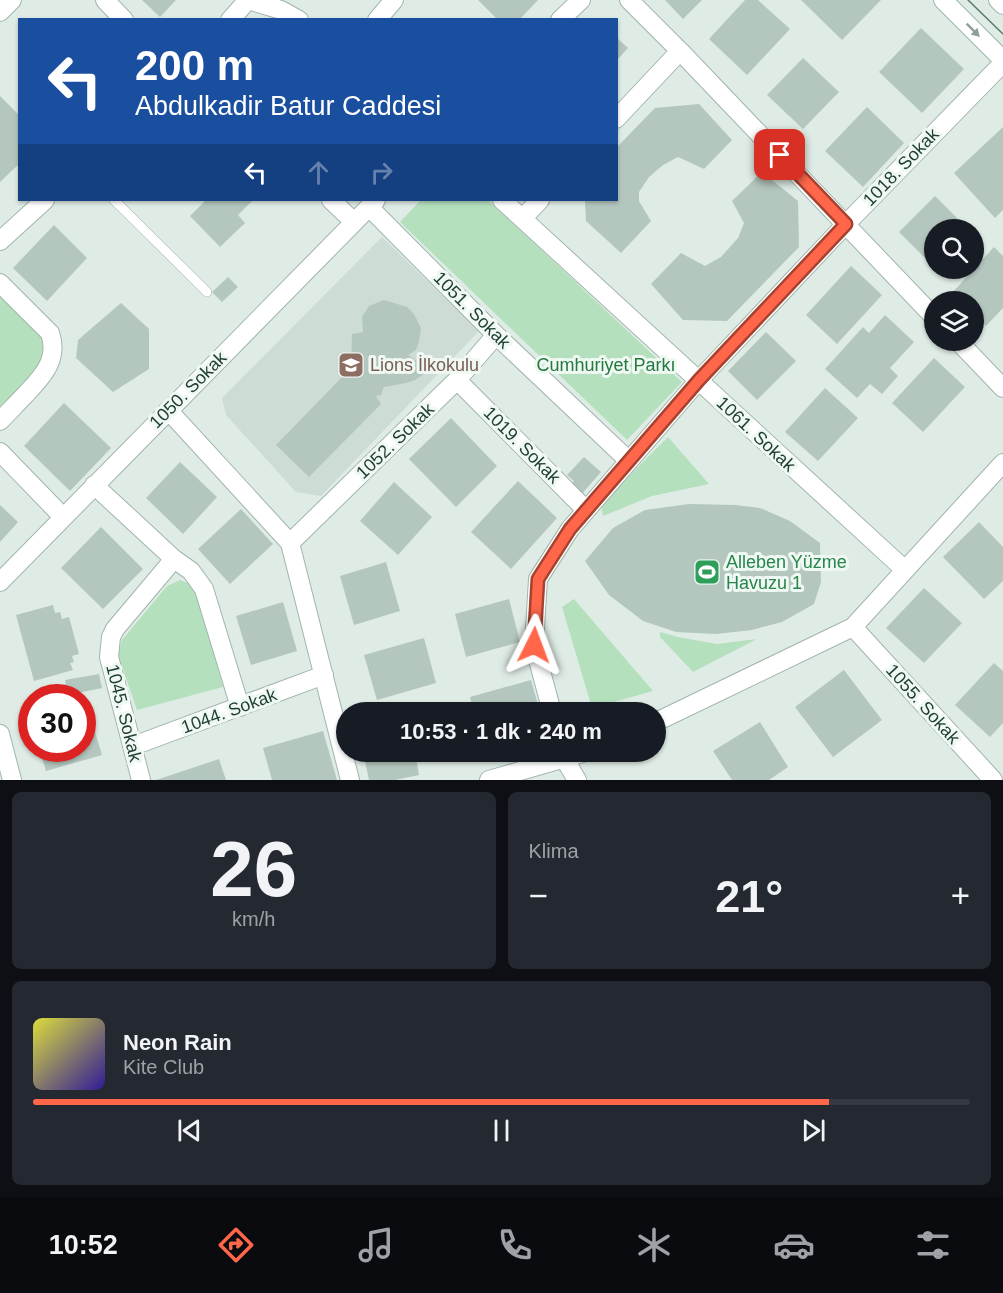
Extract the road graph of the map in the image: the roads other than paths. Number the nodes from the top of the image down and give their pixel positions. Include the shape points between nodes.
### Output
1 (12, 0) edge
2 (105, 0) edge
3 (248, 0) edge
4 (394, 0) edge
5 (581, 0) edge
6 (629, 0) edge
7 (943, 0) edge
8 (998, 0) edge
9 (1003, 5) edge
10 (0, 12) edge
11 (122, 18) edge
12 (232, 18) edge
13 (295, 18) edge
14 (379, 18) edge
15 (562, 18) edge
16 (680, 51) junction
17 (1003, 61) edge
18 (618, 117) edge
19 (44, 201) edge
20 (115, 201) edge
21 (332, 201) edge
22 (503, 201) edge
23 (539, 201) edge
24 (373, 203) edge
25 (523, 218) junction
26 (354, 222) junction
27 (846, 224) junction
28 (0, 241) edge
29 (0, 283) edge
30 (207, 292) dead end
31 (924, 306) edge
32 (496, 335) junction
33 (968, 351) edge
34 (457, 380) junction
35 (699, 380) junction
36 (1003, 388) edge
37 (168, 410) junction
38 (0, 421) edge
39 (0, 452) edge
40 (628, 461) junction
41 (1003, 463) edge
42 (94, 485) junction
43 (586, 510) junction
44 (63, 517) junction
45 (290, 543) junction
46 (174, 559) junction
47 (905, 570) junction
48 (0, 582) edge
49 (853, 627) junction
50 (324, 675) junction
51 (549, 702) edge
52 (240, 707) junction
53 (666, 717) edge
54 (0, 734) edge
55 (133, 746) junction
56 (543, 762) edge
57 (568, 762) edge
58 (1003, 776) edge
59 (12, 780) edge
60 (141, 780) edge
61 (350, 780) edge
62 (489, 780) edge
63 (577, 780) edge
64 (993, 780) edge
65 (999, 780) edge

1 - 10 street
2 - 11 street
3 - 12 street
3 - 13 street
4 - 14 street
5 - 15 street
6 - 16 street
7 -> 17 street
8 - 9 street
16 - 18 street
16 - 27 street
17 - 27 street, 1018. Sokak
19 - 28 street
20 - 30 lane
21 - 26 street
22 - 25 street, 1061. Sokak
23 - 25 street
24 - 26 street, 1050. Sokak
24 - 32 street, 1051. Sokak
25 - 35 street, 1061. Sokak
26 - 37 street, 1050. Sokak
27 - 31 street
27 - 35 street, 1018. Sokak
29 - 38 street via 50,333 54,344 44,375
32 - 34 street, 1052. Sokak
32 - 40 street, 1051. Sokak
33 - 36 street
34 - 43 street, 1019. Sokak
34 - 45 street, 1052. Sokak
35 - 40 street, 1018. Sokak
35 - 47 street, 1061. Sokak
37 - 42 street, 1050. Sokak
37 - 45 street
39 - 44 street
40 - 43 street, 1018. Sokak
41 - 47 street
42 - 44 street, 1050. Sokak
42 - 46 street
43 - 51 street, 1018. Sokak via 538,579 534,645
44 - 48 street, 1050. Sokak
45 - 50 street
46 - 52 street via 192,571 204,589
46 - 55 street, 1045. Sokak via 111,637 109,657
47 - 49 street
49 - 53 street
49 - 64 street, 1055. Sokak
50 - 52 street, 1044. Sokak
50 - 61 street
52 - 55 street, 1044. Sokak
54 - 59 street
55 - 60 street, 1045. Sokak
56 - 62 street
57 - 63 street
58 - 65 street

